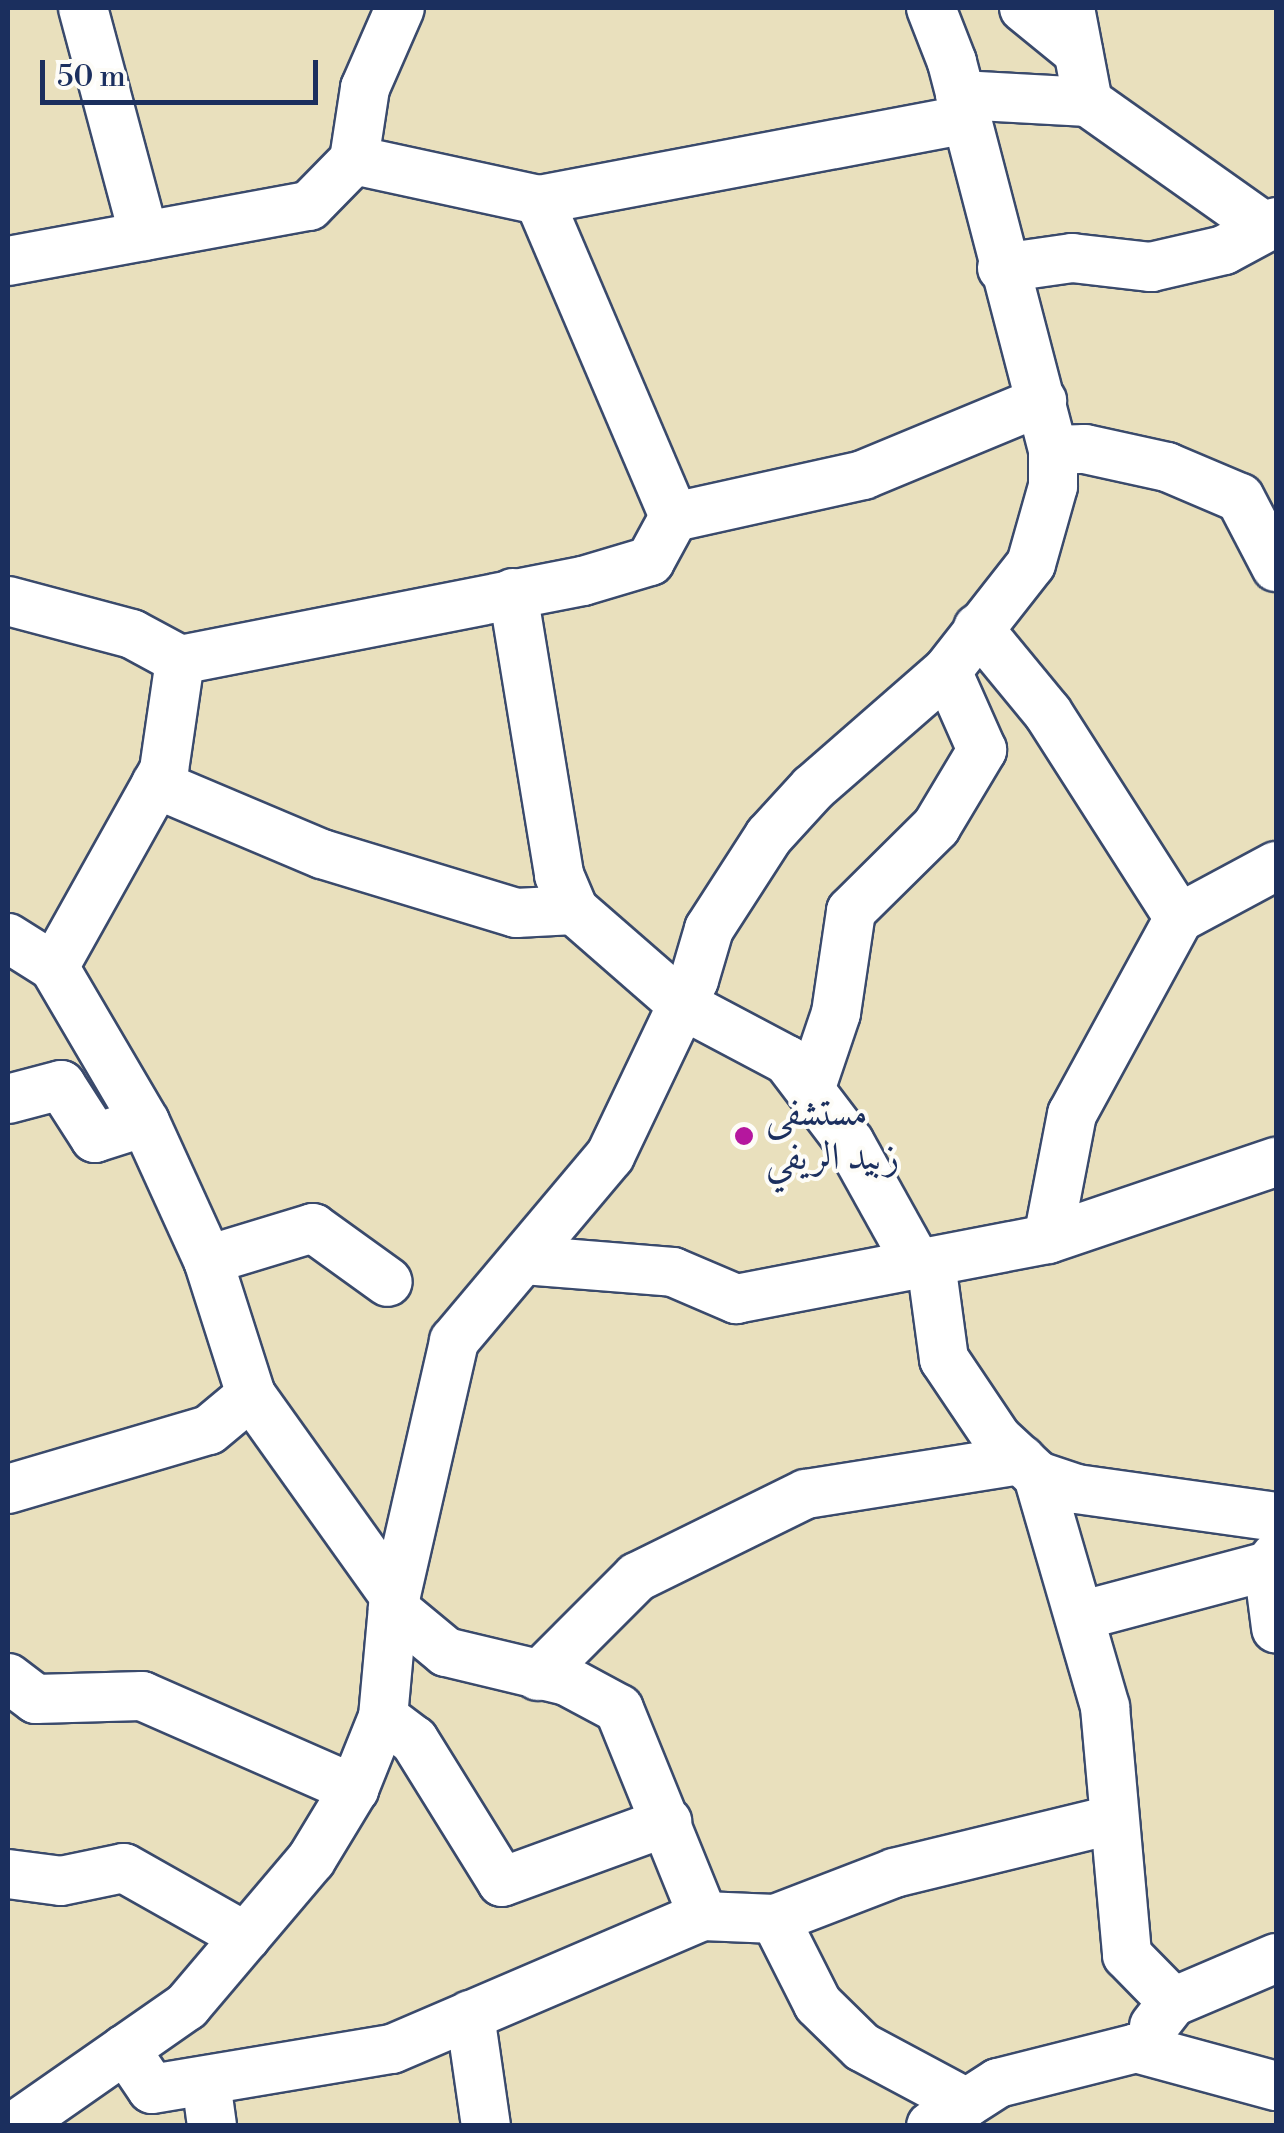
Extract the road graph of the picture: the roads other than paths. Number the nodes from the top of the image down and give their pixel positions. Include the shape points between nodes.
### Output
1 (83, 8) edge
2 (400, 8) edge
3 (931, 8) edge
4 (1024, 8) edge
5 (1074, 30) edge
6 (1088, 102) junction
7 (963, 107) junction
8 (354, 160) junction
9 (539, 200) junction
10 (1269, 223) edge
11 (144, 236) junction
12 (8, 260) edge
13 (1002, 268) junction
14 (1042, 401) junction
15 (1054, 450) junction
16 (674, 517) junction
17 (1276, 567) edge
18 (513, 593) junction
19 (8, 601) edge
20 (978, 628) junction
21 (180, 660) junction
22 (948, 671) junction
23 (156, 784) junction
24 (1276, 866) edge
25 (574, 910) junction
26 (1179, 918) junction
27 (8, 938) edge
28 (54, 966) junction
29 (683, 1005) junction
30 (810, 1090) junction
31 (8, 1099) edge
32 (145, 1122) junction
33 (1276, 1162) edge
34 (1048, 1238) junction
35 (208, 1260) junction
36 (524, 1260) junction
37 (924, 1264) junction
38 (388, 1282) dead end
39 (251, 1395) junction
40 (1030, 1468) junction
41 (8, 1489) edge
42 (1276, 1517) edge
43 (1272, 1561) edge
44 (394, 1603) junction
45 (1080, 1616) junction
46 (1276, 1628) edge
47 (538, 1676) junction
48 (8, 1678) edge
49 (382, 1716) junction
50 (354, 1789) junction
51 (1112, 1820) junction
52 (666, 1822) junction
53 (8, 1874) edge
54 (703, 1916) junction
55 (775, 1918) junction
56 (246, 1937) junction
57 (1276, 1958) edge
58 (1173, 2002) junction
59 (470, 2015) junction
60 (1136, 2048) junction
61 (125, 2049) junction
62 (1276, 2086) edge
63 (209, 2104) edge
64 (949, 2114) edge
65 (15, 2126) edge
66 (486, 2126) edge

1 - 11 street
2 - 8 street via 366,88
3 - 7 street
4 - 5 street
5 - 6 street
6 - 7 street
6 - 10 street
7 - 9 street
7 - 13 street
8 - 9 street
8 - 11 street via 309,206
9 - 16 street
10 - 13 street via 1224,250 1151,267 1072,258
11 - 12 street
13 - 14 street
14 - 15 street
14 - 16 street via 863,476
15 - 17 street via 1085,449 1167,467 1240,498
15 - 20 street via 1053,486 1031,564
16 - 18 street via 650,561
18 - 21 street
18 - 25 street via 559,874
19 - 21 street via 132,634
20 - 22 street
20 - 26 street via 1048,712
21 - 23 street via 164,770
22 - 29 street via 768,836 709,929
22 - 30 street via 982,750 936,827 851,911 836,1012
23 - 25 street via 322,854 516,914
23 - 28 street
24 - 26 street
25 - 29 street
26 - 34 street via 1072,1114
27 - 28 street
28 - 32 street
29 - 30 street via 787,1060
29 - 36 street via 610,1156
30 - 37 street
31 - 32 street via 61,1085 94,1138
32 - 35 street
33 - 34 street
34 - 37 street
35 - 38 street via 313,1228
35 - 39 street
36 - 37 street via 673,1272 736,1299
36 - 44 street via 454,1341
37 - 40 street via 944,1358 997,1438
39 - 41 street via 210,1430
39 - 44 street
40 - 42 street via 1076,1489
40 - 45 street
40 - 47 street via 806,1494 637,1578
43 - 45 street
43 - 46 street
44 - 47 street via 446,1652
44 - 49 street
45 - 51 street via 1105,1707
47 - 52 street via 568,1681 619,1709
48 - 50 street via 36,1699 142,1696
49 - 50 street
49 - 52 street via 414,1740 502,1882
50 - 56 street via 312,1860
51 - 55 street via 894,1873
51 - 58 street via 1127,1954
52 - 54 street
53 - 56 street via 61,1880 124,1868
54 - 55 street
54 - 59 street
55 - 64 street via 818,2004
56 - 61 street via 186,2006
57 - 58 street
58 - 60 street
59 - 63 street via 392,2049
59 - 66 street
60 - 62 street
60 - 64 street via 998,2083
61 - 63 street via 152,2089
61 - 65 street

